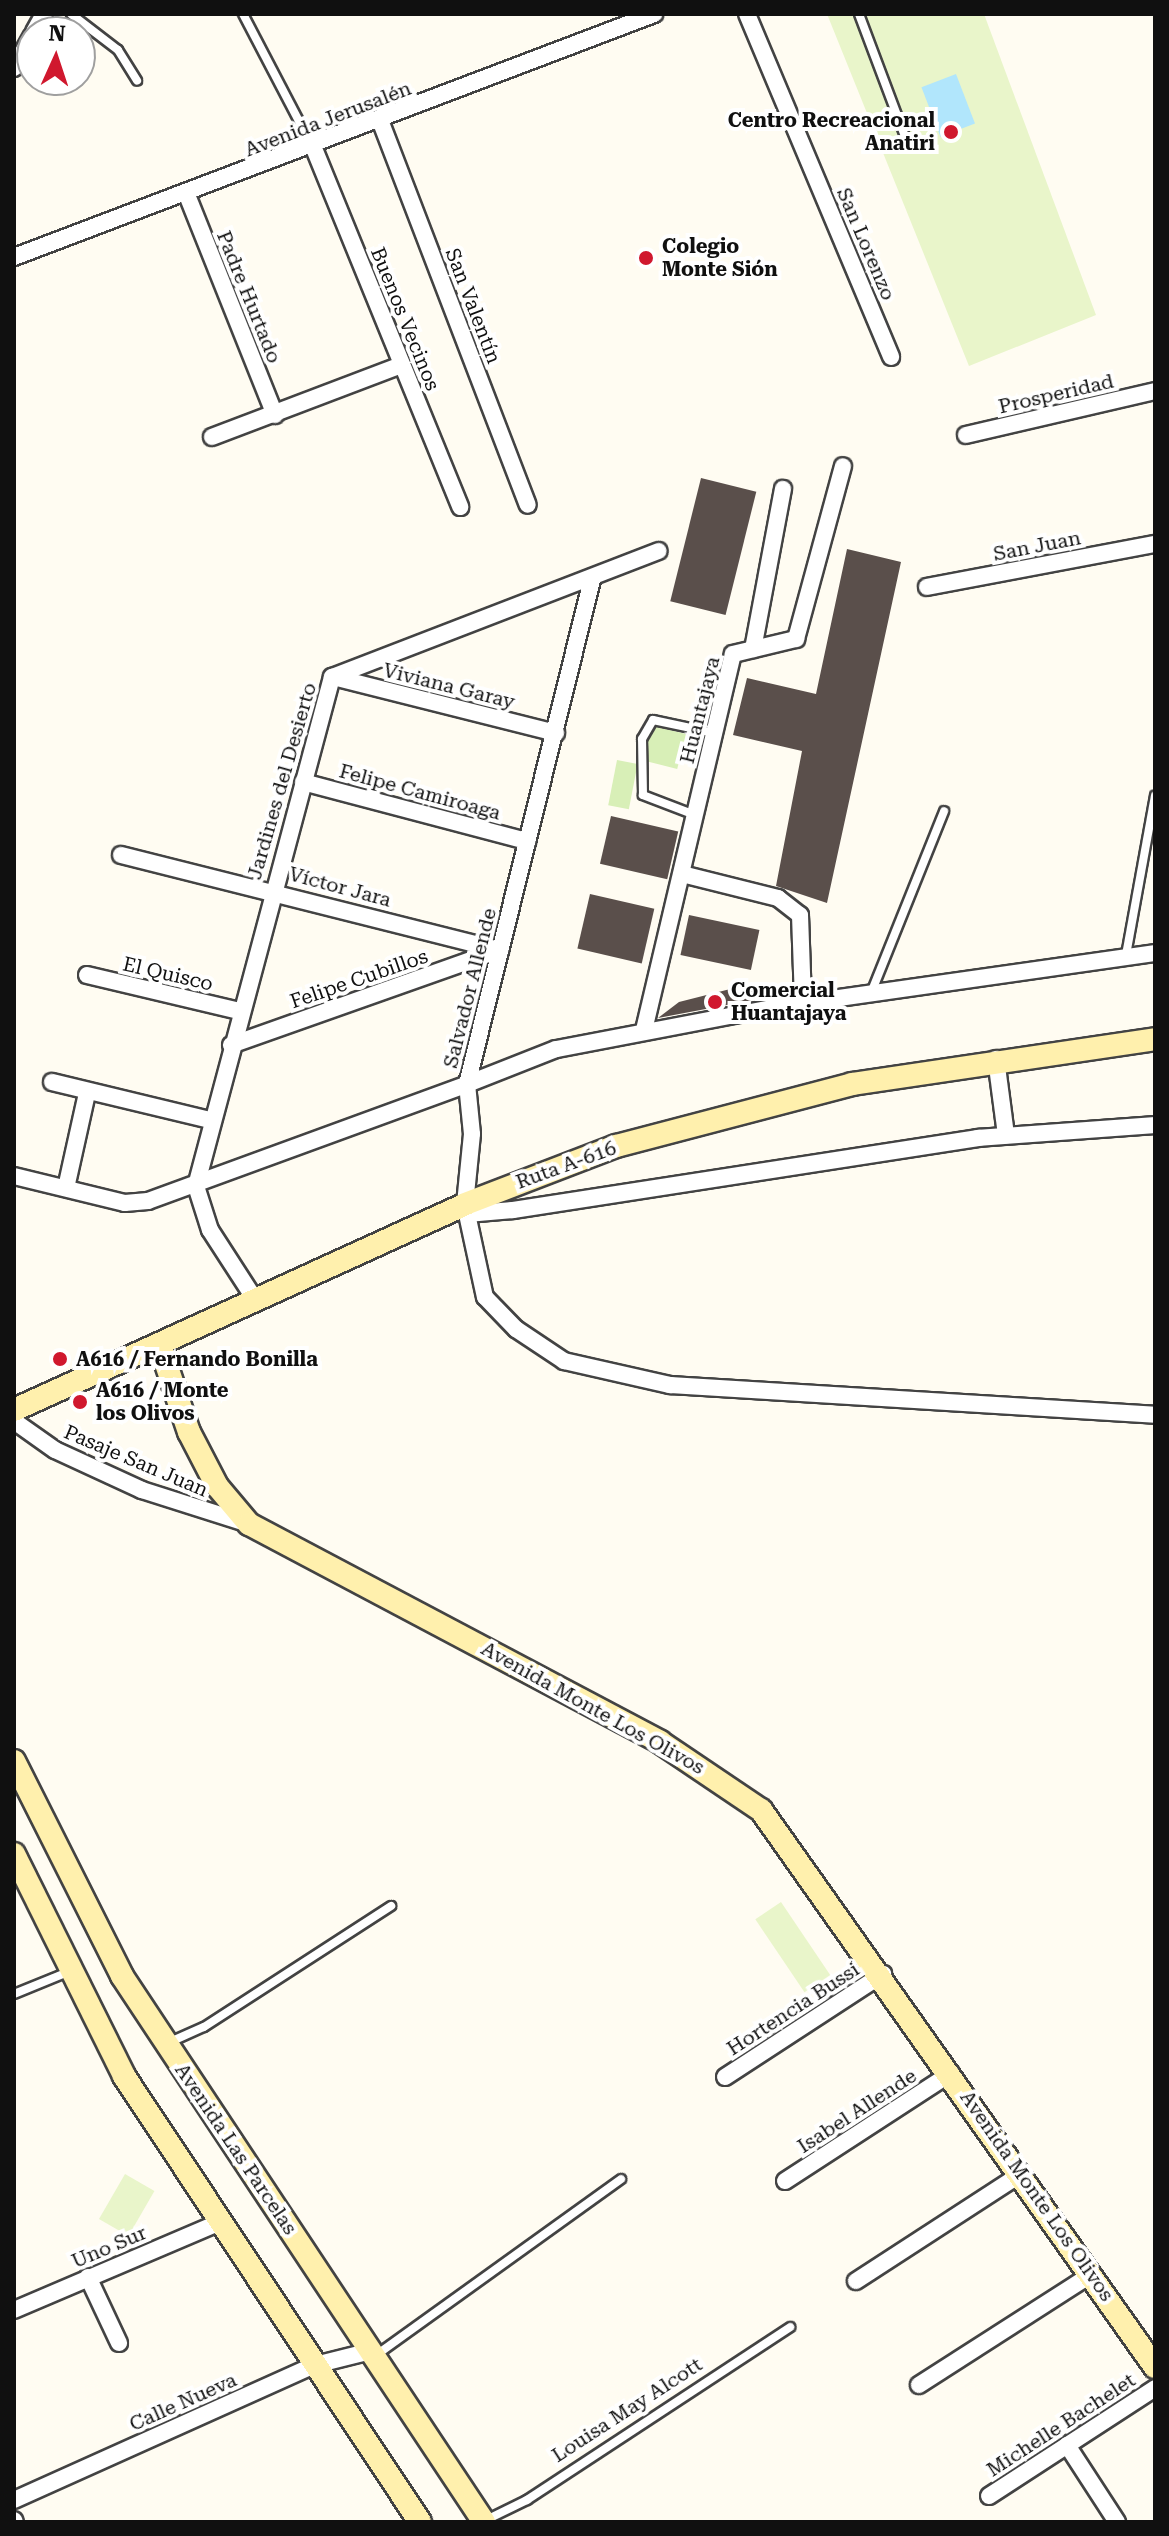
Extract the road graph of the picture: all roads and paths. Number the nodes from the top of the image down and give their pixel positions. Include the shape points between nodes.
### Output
1 (71, 14) edge
2 (243, 14) edge
3 (654, 14) edge
4 (747, 14) edge
5 (859, 14) edge
6 (137, 80) dead end
7 (380, 120) junction
8 (906, 139) dead end
9 (313, 146) junction
10 (187, 195) junction
11 (14, 257) edge
12 (891, 357) dead end
13 (402, 365) junction
14 (1155, 391) edge
15 (275, 415) junction
16 (966, 435) dead end
17 (212, 437) dead end
18 (843, 466) dead end
19 (783, 489) dead end
20 (528, 505) dead end
21 (460, 507) dead end
22 (1155, 544) edge
23 (658, 551) dead end
24 (592, 580) junction
25 (927, 587) dead end
26 (753, 649) junction
27 (332, 677) junction
28 (556, 733) junction
29 (715, 733) junction
30 (303, 782) junction
31 (1155, 796) edge
32 (944, 811) dead end
33 (696, 815) junction
34 (527, 841) junction
35 (121, 855) dead end
36 (682, 874) junction
37 (272, 890) junction
38 (500, 950) junction
39 (1155, 953) edge
40 (1126, 955) junction
41 (87, 975) dead end
42 (871, 993) junction
43 (803, 1003) junction
44 (239, 1011) junction
45 (644, 1030) junction
46 (1155, 1039) edge
47 (231, 1045) junction
48 (996, 1059) junction
49 (52, 1082) dead end
50 (467, 1084) junction
51 (87, 1093) junction
52 (210, 1120) junction
53 (1155, 1125) edge
54 (1006, 1135) junction
55 (14, 1176) edge
56 (196, 1186) junction
57 (66, 1188) junction
58 (466, 1209) junction
59 (256, 1301) junction
60 (160, 1346) junction
61 (14, 1410) edge
62 (1155, 1415) edge
63 (14, 1421) edge
64 (249, 1524) junction
65 (14, 1761) edge
66 (14, 1854) edge
67 (391, 1906) dead end
68 (68, 1972) junction
69 (883, 1974) junction
70 (14, 1994) edge
71 (166, 2044) junction
72 (951, 2073) junction
73 (725, 2077) dead end
74 (1021, 2174) junction
75 (621, 2179) dead end
76 (785, 2181) dead end
77 (220, 2222) junction
78 (1092, 2274) junction
79 (88, 2277) junction
80 (856, 2281) dead end
81 (14, 2310) edge
82 (790, 2327) dead end
83 (119, 2343) dead end
84 (373, 2354) junction
85 (315, 2365) junction
86 (1155, 2367) edge
87 (919, 2385) dead end
88 (1155, 2388) edge
89 (1067, 2445) junction
90 (989, 2496) dead end
91 (14, 2500) edge
92 (420, 2522) edge
93 (484, 2522) edge
94 (1117, 2522) edge

1 - 6 lane via 118,50
2 - 9 lane
3 - 7 street, Avenida Jerusalén
4 - 12 street, San Lorenzo
5 - 8 lane
7 - 9 street, Avenida Jerusalén
7 - 20 street, San Valentín
9 - 10 street, Avenida Jerusalén
9 - 13 street, Buenos Vecinos
10 - 11 street, Avenida Jerusalén
10 - 15 street, Padre Hurtado
13 - 15 street
13 - 21 street, Buenos Vecinos
14 - 16 street, Prosperidad
15 - 17 street
18 - 26 street, Huantajaya via 796,639
19 - 26 street
22 - 25 street, San Juan
23 - 24 street, Jardines del Desierto
24 - 27 street, Jardines del Desierto
24 - 28 street, Salvador Allende
26 - 29 street, Huantajaya via 733,654
27 - 28 street, Viviana Garay
27 - 30 street, Jardines del Desierto
28 - 34 street, Salvador Allende
29 - 33 street, Huantajaya
29 - 33 lane via 653,720 642,739 643,795
30 - 34 street, Felipe Camiroaga
30 - 37 street, Jardines del Desierto
31 - 40 lane
32 - 42 lane
33 - 36 street, Huantajaya
34 - 38 street, Salvador Allende
35 - 37 street, Víctor Jara
36 - 43 street via 778,898 800,915
36 - 45 street, Huantajaya
37 - 38 street, Víctor Jara
37 - 44 street, Jardines del Desierto
38 - 47 street, Felipe Cubillos
38 - 50 street, Salvador Allende
39 - 40 street
40 - 42 street
41 - 44 street, El Quisco
42 - 43 street
43 - 45 street
44 - 47 street, Jardines del Desierto
45 - 50 street via 556,1049
46 - 48 main road, Ruta A-616
47 - 52 street, Jardines del Desierto
48 - 54 street
48 - 58 main road, Ruta A-616 via 704,1119
49 - 51 street
50 - 56 street, Salvador Allende
50 - 58 street via 472,1134
51 - 52 street
51 - 57 street
52 - 56 street, Jardines del Desierto
53 - 54 street
54 - 58 street
55 - 57 street, Salvador Allende
56 - 57 street, Salvador Allende via 137,1203
56 - 59 street via 210,1230
58 - 59 main road, Ruta A-616
58 - 62 street via 485,1297 516,1329 564,1361 670,1385
59 - 60 main road, Ruta A-616
60 - 61 main road, Ruta A-616
60 - 64 main road, Avenida Monte Los Olivos via 189,1432 217,1486
63 - 64 street, Pasaje San Juan via 55,1450 142,1490
64 - 69 main road, Avenida Monte Los Olivos via 660,1742 750,1800
65 - 71 main road, Avenida Las Parcelas via 88,1918
66 - 68 main road
67 - 71 lane via 204,2027
68 - 70 lane
68 - 77 main road via 124,2076
69 - 72 main road, Avenida Monte Los Olivos
69 - 73 street, Hortencia Bussi
71 - 84 main road, Avenida Las Parcelas
72 - 74 main road, Avenida Monte Los Olivos
72 - 76 street, Isabel Allende
74 - 78 main road, Avenida Monte Los Olivos
74 - 80 street
75 - 84 lane
77 - 79 street, Uno Sur
77 - 85 main road
78 - 86 main road, Avenida Monte Los Olivos
78 - 87 street
79 - 81 street, Uno Sur
79 - 83 street
82 - 93 lane, Louisa May Alcott via 527,2500
84 - 85 street, Calle Nueva
84 - 93 main road, Avenida Las Parcelas
85 - 91 street, Calle Nueva
85 - 92 main road
88 - 89 street, Michelle Bachelet
89 - 90 street, Michelle Bachelet
89 - 94 street

